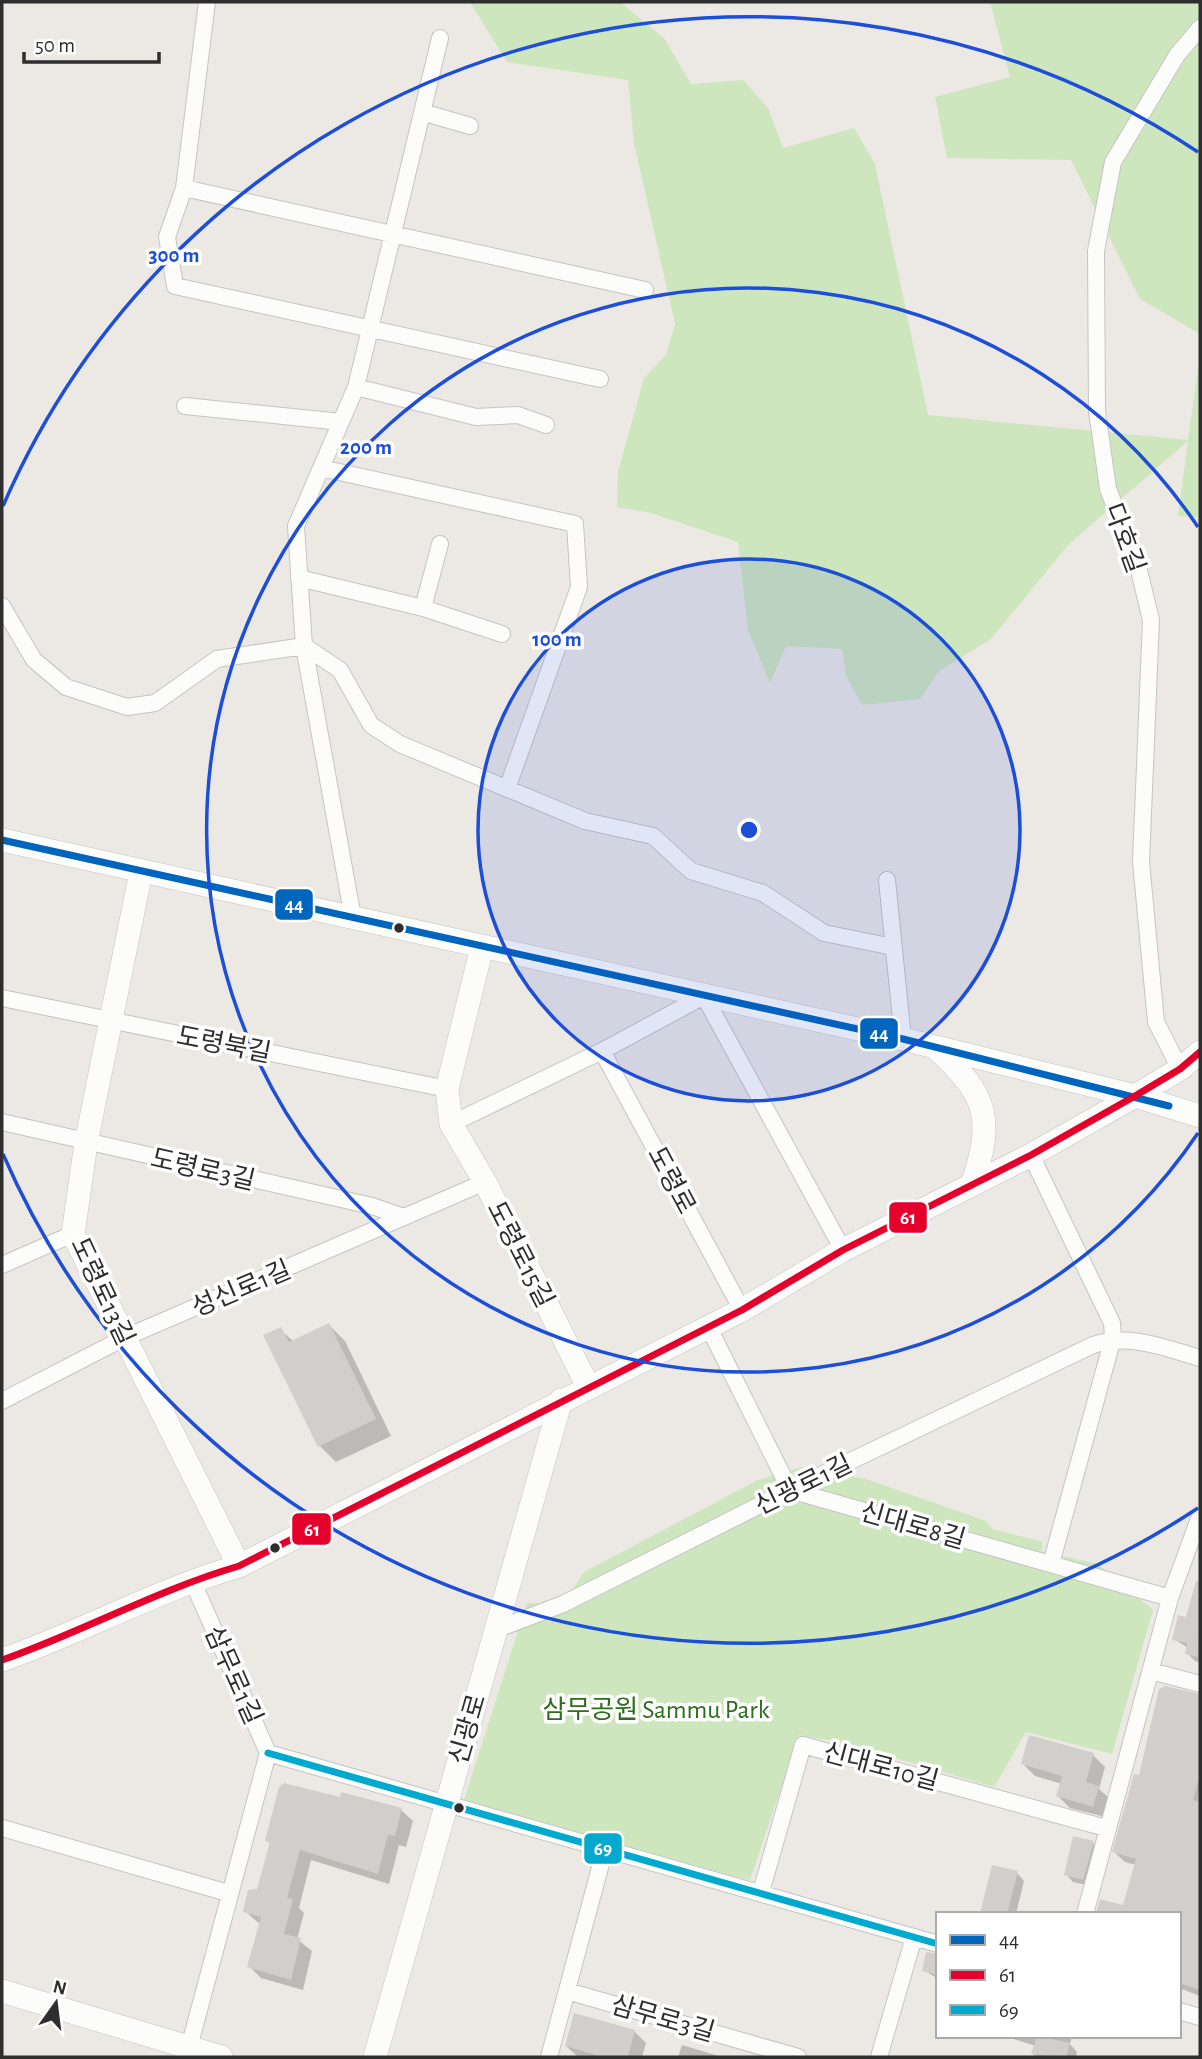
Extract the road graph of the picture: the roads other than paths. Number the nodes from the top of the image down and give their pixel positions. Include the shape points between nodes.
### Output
1 (207, 2) edge
2 (1200, 28) edge
3 (440, 38) dead end
4 (422, 112) junction
5 (470, 126) dead end
6 (184, 188) junction
7 (391, 233) junction
8 (645, 290) dead end
9 (372, 328) junction
10 (600, 379) dead end
11 (356, 387) junction
12 (185, 406) dead end
13 (341, 422) junction
14 (546, 425) dead end
15 (321, 468) junction
16 (440, 544) dead end
17 (299, 578) junction
18 (2, 606) edge
19 (424, 608) junction
20 (502, 634) dead end
21 (304, 646) junction
22 (507, 789) junction
23 (2, 840) edge
24 (141, 872) junction
25 (887, 880) dead end
26 (353, 918) junction
27 (482, 947) junction
28 (893, 947) junction
29 (705, 996) junction
30 (2, 998) edge
31 (112, 1021) junction
32 (903, 1039) junction
33 (935, 1046) junction
34 (602, 1051) junction
35 (1200, 1052) edge
36 (1180, 1069) junction
37 (447, 1089) junction
38 (1135, 1096) junction
39 (1200, 1116) edge
40 (2, 1122) edge
41 (451, 1124) junction
42 (86, 1143) junction
43 (1031, 1155) junction
44 (485, 1182) junction
45 (972, 1185) junction
46 (404, 1217) junction
47 (73, 1234) junction
48 (843, 1250) junction
49 (2, 1265) edge
50 (742, 1310) junction
51 (709, 1328) junction
52 (124, 1338) junction
53 (1113, 1338) junction
54 (1200, 1358) edge
55 (589, 1386) junction
56 (2, 1401) edge
57 (561, 1401) junction
58 (790, 1490) junction
59 (1200, 1516) edge
60 (1051, 1564) junction
61 (239, 1566) junction
62 (192, 1580) junction
63 (1170, 1598) junction
64 (495, 1630) junction
65 (2, 1660) edge
66 (1151, 1671) junction
67 (1200, 1684) edge
68 (268, 1753) junction
69 (445, 1803) junction
70 (2, 1828) edge
71 (1106, 1828) junction
72 (605, 1849) junction
73 (761, 1892) junction
74 (228, 1893) junction
75 (1085, 1912) edge
76 (914, 1937) junction
77 (936, 1943) edge
78 (567, 1990) junction
79 (2, 1992) edge
80 (1181, 2012) edge
81 (1200, 2017) edge
82 (187, 2052) edge
83 (221, 2057) edge
84 (375, 2057) edge
85 (548, 2057) edge
86 (798, 2057) edge
87 (879, 2057) edge

1 - 6 street
2 - 36 street, 다호길 via 1177,55 1113,162 1096,251 1097,411 1108,489 1137,562 1151,620 1141,862 1156,1022
3 - 4 street
4 - 5 street
4 - 7 street
6 - 7 street
6 - 9 street via 167,237 174,286
7 - 8 street
7 - 9 street
9 - 10 street
9 - 11 street
11 - 13 street
11 - 14 street via 476,417 518,415
12 - 13 street
13 - 15 street
15 - 17 street via 296,526
15 - 22 street via 575,524 579,587
16 - 19 street
17 - 19 street
17 - 21 street
18 - 21 street via 34,660 66,687 127,707 155,703 216,659
19 - 20 street
21 - 22 street via 340,670 371,725 400,744
21 - 26 street
22 - 28 street via 584,821 653,836 691,871 763,893 824,933
23 - 24 main road
24 - 26 main road
24 - 31 main road, 도령로13길
25 - 28 street
26 - 27 main road
27 - 29 main road
27 - 37 main road, 도령로15길
28 - 32 street
29 - 32 main road
29 - 34 street
29 - 48 street
30 - 31 street, 도령북길
31 - 37 street, 도령북길
31 - 42 main road, 도령로13길
32 - 33 main road
33 - 38 main road
33 - 45 main road via 962,1072 983,1105 985,1137
34 - 41 street
34 - 50 street, 도령로
35 - 36 main road
36 - 38 main road
37 - 41 main road, 도령로15길
38 - 39 main road
38 - 43 main road
40 - 42 street, 도령로3길
41 - 44 main road, 도령로15길
42 - 46 street, 도령로3길
42 - 47 main road, 도령로13길
43 - 45 main road
43 - 53 street via 1112,1323
44 - 46 street, 성신로1길
44 - 55 main road, 도령로15길
45 - 48 main road
46 - 52 street, 성신로1길
47 - 49 street
47 - 52 main road, 도령로13길
48 - 50 main road
50 - 51 main road
51 - 55 main road
51 - 58 street
52 - 56 street, 성신로1길
52 - 61 main road, 도령로13길
53 - 54 street
53 - 58 street, 신광로1길
53 - 60 street
55 - 57 main road
57 - 61 main road
57 - 64 main road, 신광로
58 - 60 street, 신대로8길
58 - 64 street, 신광로1길 via 563,1604
59 - 63 street
60 - 63 street, 신대로8길
61 - 62 main road
62 - 65 main road via 57,1641
62 - 68 street, 삼무로1길
63 - 66 street
64 - 69 main road, 신광로
66 - 67 street
66 - 71 street
68 - 69 street
68 - 74 street, 삼무로1길
69 - 72 street
69 - 84 main road, 신광로
70 - 74 street
71 - 73 street, 신대로10길 via 803,1745
71 - 75 street
72 - 73 street
72 - 78 street
73 - 76 street
74 - 82 street, 삼무로1길
76 - 77 street
76 - 87 street
78 - 85 street
78 - 86 street, 삼무로3길
79 - 82 main road
80 - 81 street
82 - 83 main road

